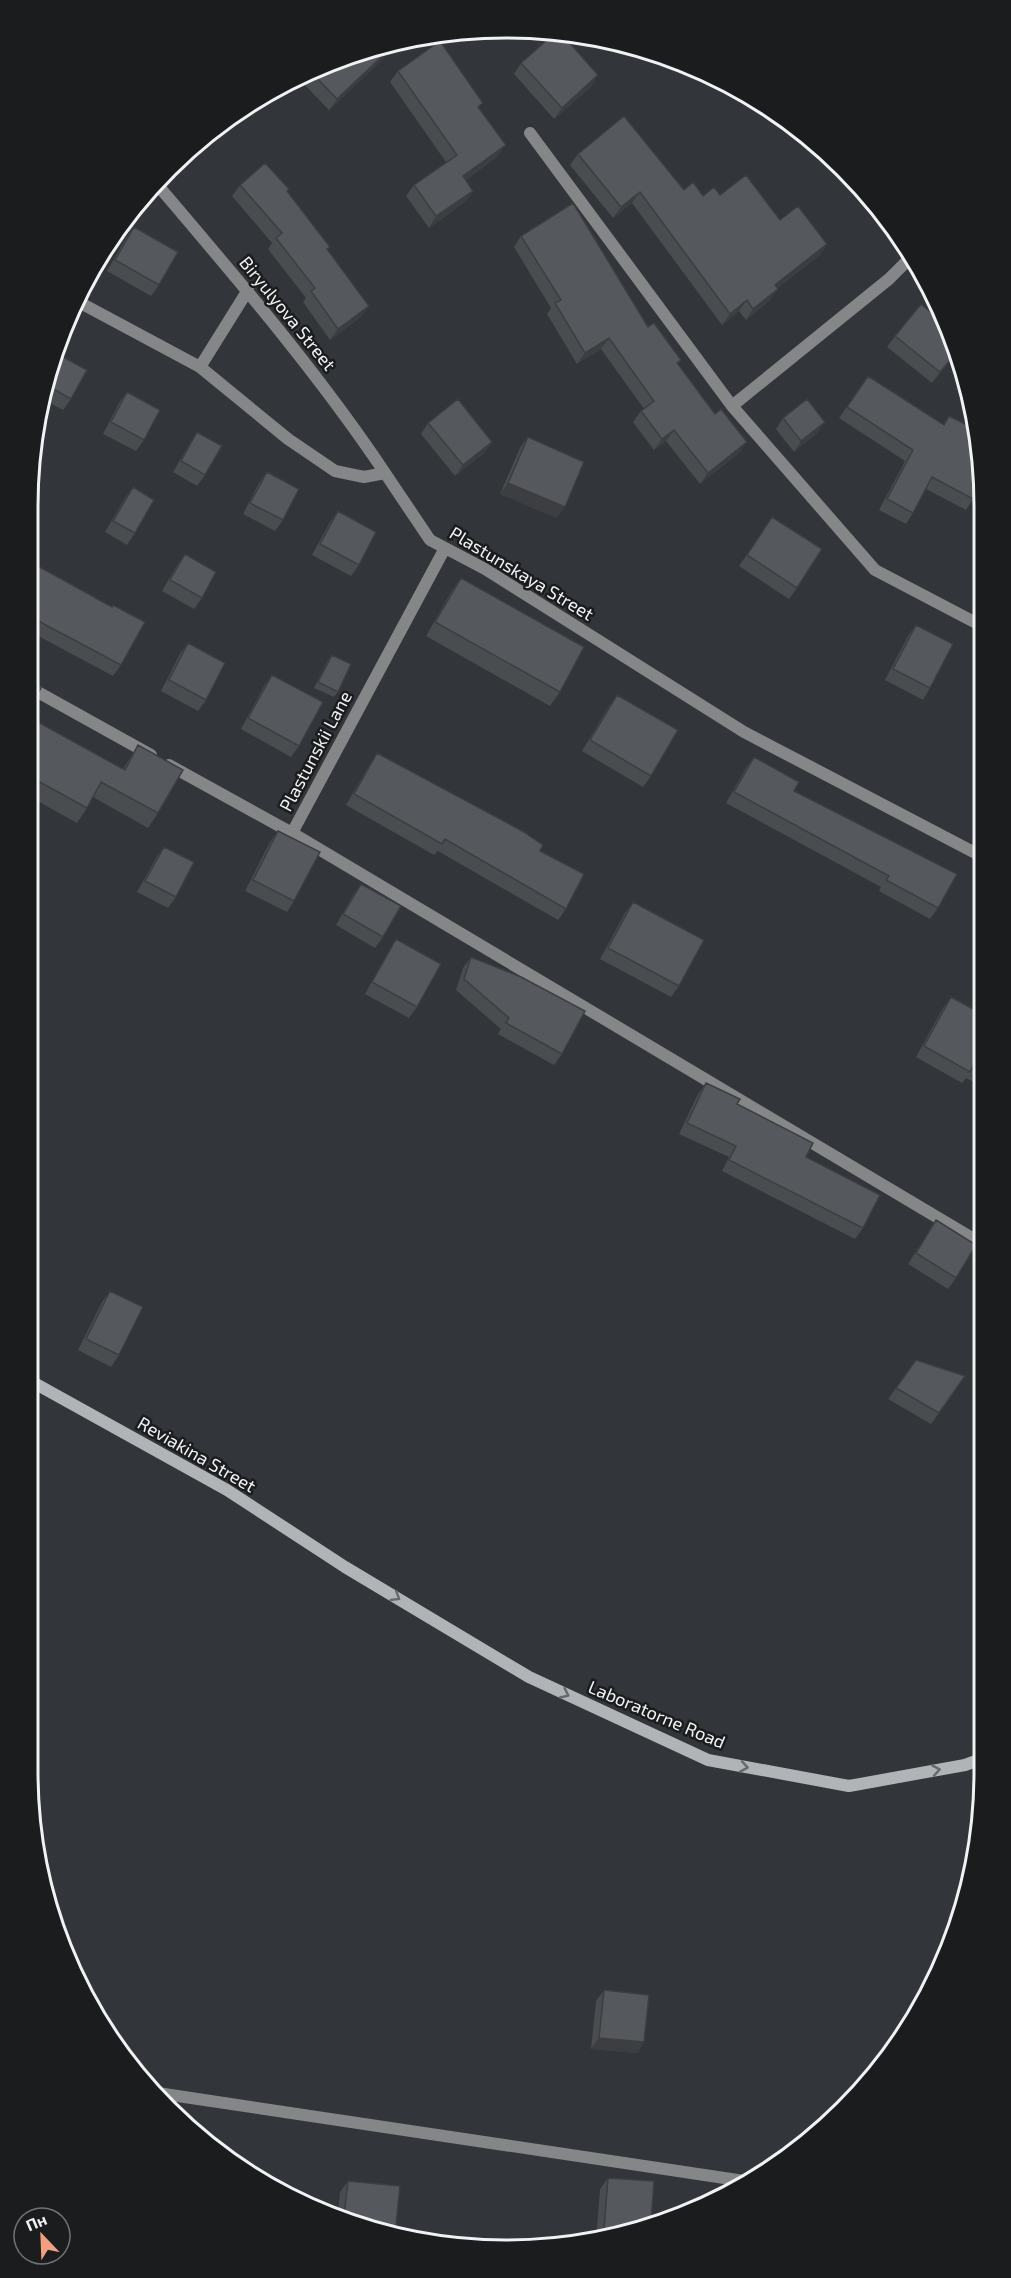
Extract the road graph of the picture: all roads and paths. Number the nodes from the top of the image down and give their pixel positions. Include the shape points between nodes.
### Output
1 (530, 133) dead end
2 (161, 189) edge
3 (905, 263) edge
4 (248, 290) junction
5 (83, 304) edge
6 (200, 367) junction
7 (732, 406) junction
8 (385, 473) junction
9 (445, 548) junction
10 (974, 622) edge
11 (38, 692) edge
12 (291, 833) junction
13 (974, 852) edge
14 (974, 1239) edge
15 (38, 1385) edge
16 (345, 1567) joint
17 (974, 1762) edge
18 (167, 2094) edge
19 (736, 2180) edge

1 - 7 street
2 - 4 street, Biryulyova Street
3 - 7 street
4 - 6 street
4 - 8 street, Biryulyova Street via 351,422
5 - 6 street
6 - 8 street via 288,439 335,471 363,477
7 - 10 street via 875,570
8 - 9 street, Plastunskaya Street via 430,540
9 - 12 street, Plastunskii Lane
9 - 13 street, Plastunskaya Street via 485,568 744,732
11 - 12 street, Plastunskii Lane
12 - 14 street
15 - 16 main road, Reviakina Street via 227,1490
16 -> 17 main road, Laboratorne Road via 529,1677 708,1760 849,1786
18 - 19 street

